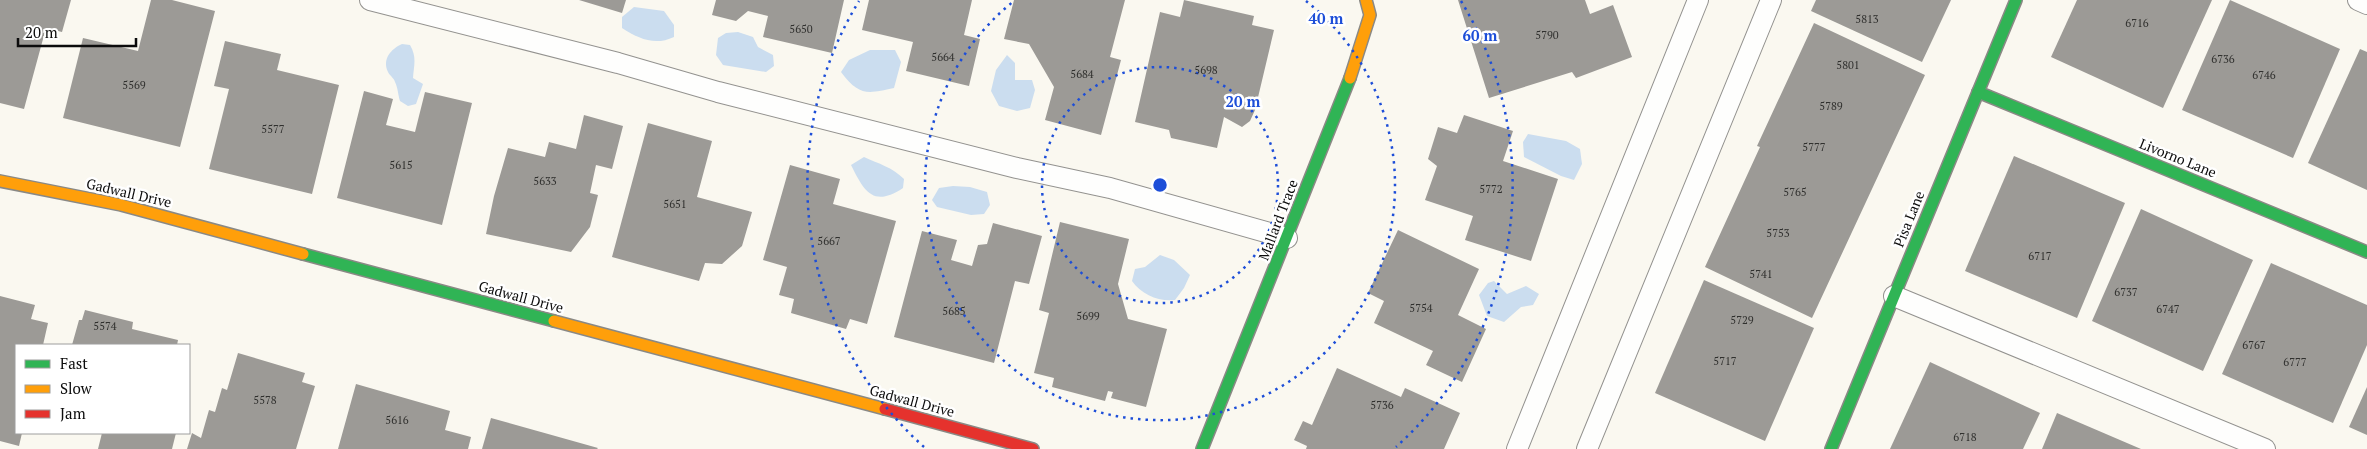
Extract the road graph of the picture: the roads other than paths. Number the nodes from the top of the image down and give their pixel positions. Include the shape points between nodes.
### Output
1 (370, 0) edge
2 (1366, 0) edge
3 (1698, 0) edge
4 (1771, 0) edge
5 (2016, 0) edge
6 (2358, 0) edge
7 (2367, 4) edge
8 (1978, 92) junction
9 (0, 182) edge
10 (1287, 238) junction
11 (2367, 252) edge
12 (1894, 296) junction
13 (1033, 449) edge
14 (1202, 449) edge
15 (1517, 449) edge
16 (1587, 449) edge
17 (1831, 449) edge
18 (2265, 449) edge

1 - 10 lane via 618,63 727,95 1017,168 1110,188
2 - 10 street, Mallard Trace via 1370,15 1356,62
3 - 15 lane
4 - 16 lane
5 - 8 street, Pisa Lane
6 - 7 lane
8 - 11 street, Livorno Lane
8 - 12 street, Pisa Lane
9 - 13 street, Gadwall Drive via 121,205
10 - 14 street, Mallard Trace
12 - 17 street, Pisa Lane
12 - 18 lane

